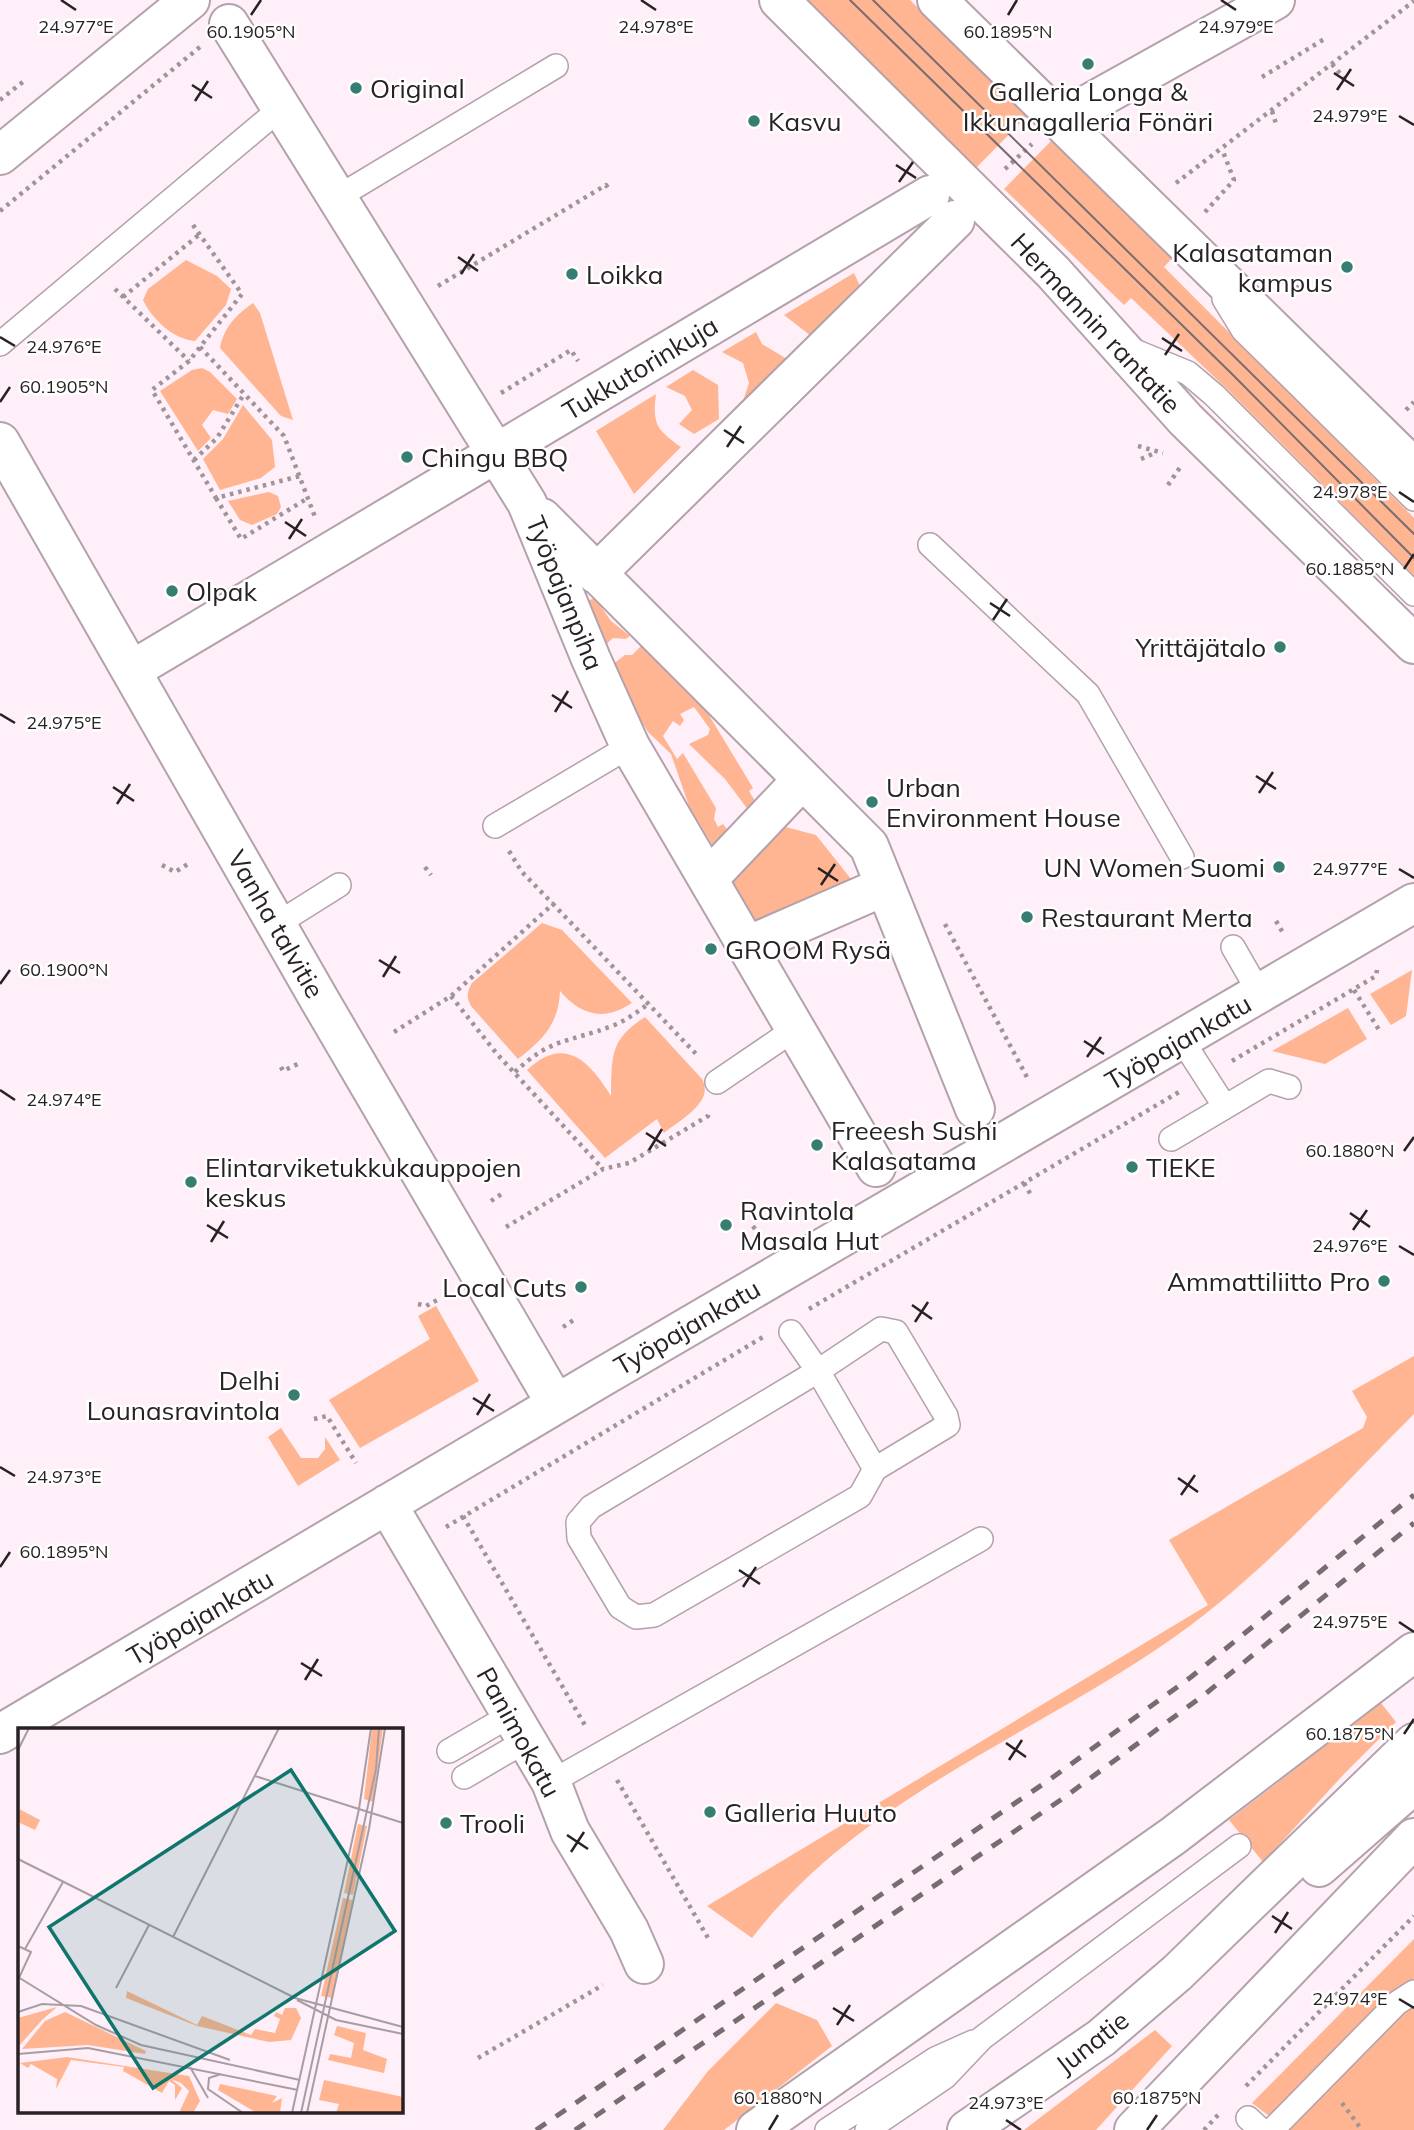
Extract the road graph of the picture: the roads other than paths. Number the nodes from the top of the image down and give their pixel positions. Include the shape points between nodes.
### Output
1 (190, 0) edge
2 (779, 0) edge
3 (937, 0) edge
4 (1262, 3) edge
5 (229, 24) road end
6 (556, 66) dead end
7 (281, 108) junction
8 (1070, 113) junction
9 (0, 155) edge
10 (338, 197) junction
11 (954, 204) junction
12 (1200, 259) junction
13 (1116, 343) junction
14 (0, 344) edge
15 (0, 442) edge
16 (497, 455) junction
17 (1414, 468) edge
18 (1414, 499) edge
19 (527, 503) junction
20 (930, 545) dead end
21 (596, 574) junction
22 (1414, 594) edge
23 (1414, 644) edge
24 (132, 670) junction
25 (630, 746) junction
26 (802, 780) junction
27 (495, 826) road end
28 (1182, 857) dead end
29 (708, 879) junction
30 (339, 884) dead end
31 (885, 886) junction
32 (1414, 903) edge
33 (277, 924) junction
34 (747, 946) junction
35 (1233, 947) dead end
36 (1260, 994) junction
37 (795, 1029) junction
38 (1182, 1040) junction
39 (717, 1082) road end
40 (1289, 1087) dead end
41 (1225, 1107) junction
42 (975, 1109) dead end
43 (1171, 1139) dead end
44 (876, 1167) joint
45 (897, 1205) junction
46 (794, 1324) road end
47 (818, 1371) junction
48 (556, 1404) junction
49 (875, 1469) junction
50 (387, 1504) junction
51 (981, 1539) dead end
52 (1414, 1652) edge
53 (519, 1727) junction
54 (0, 1734) edge
55 (1414, 1744) edge
56 (449, 1751) dead end
57 (464, 1777) dead end
58 (551, 1782) junction
59 (1414, 1784) edge
60 (1414, 1838) edge
61 (1239, 1846) dead end
62 (644, 1964) dead end
63 (1177, 1973) junction
64 (1414, 1992) edge
65 (982, 2038) junction
66 (756, 2130) edge
67 (827, 2130) edge
68 (867, 2130) edge
69 (967, 2130) edge
70 (1134, 2130) edge
71 (1272, 2130) edge

1 - 9 street
2 - 11 street, Hermannin rantatie
3 - 8 street
4 - 8 street
5 - 7 street
6 - 10 lane
7 - 10 street
7 - 14 lane
8 - 12 street
10 - 16 street
11 - 13 street, Hermannin rantatie via 1053,272
11 - 16 street, Tukkutorinkuja
11 - 21 street
12 - 17 street
12 - 18 lane via 1243,330
13 - 22 lane via 1188,373
13 - 23 street, Hermannin rantatie via 1185,419
15 - 24 street, Vanha talvitie
16 - 19 street
16 - 24 street, Tukkutorinkuja
19 - 21 street, Työpajanpiha
19 - 25 street, Työpajanpiha
20 - 28 lane via 1087,694
21 - 26 street, Työpajanpiha
24 - 33 street, Vanha talvitie
25 - 27 lane
25 - 29 street, Työpajanpiha
26 - 29 street
26 - 31 street, Työpajanpiha via 869,846
29 - 34 street, Työpajanpiha
30 - 33 lane
31 - 34 street
31 - 42 street, Työpajanpiha
32 - 36 street, Työpajankatu
33 - 48 street, Vanha talvitie
34 - 37 street, Työpajanpiha
35 - 36 lane
36 - 38 street, Työpajankatu
37 - 39 lane
37 - 44 street, Työpajanpiha
38 - 41 lane
38 - 45 street, Työpajankatu
40 - 41 lane via 1269,1081
41 - 43 lane
44 - 45 lane, Työpajanpiha
45 - 48 street, Työpajankatu
46 - 47 lane
47 - 49 lane
47 - 49 lane via 881,1329 888,1329 896,1332 946,1416 948,1425
47 - 49 lane via 591,1507 578,1522 579,1538 620,1607 636,1616 654,1615 860,1496
48 - 50 street, Työpajankatu
50 - 53 street, Panimokatu
50 - 54 street, Työpajankatu
51 - 58 lane
52 - 66 street via 1173,1836
53 - 56 lane
53 - 57 lane
53 - 58 street, Panimokatu
55 - 63 street
58 - 62 street, Panimokatu via 570,1831
59 - 63 street via 1245,1928
60 - 70 street
61 - 65 lane
63 - 69 street, Junatie via 1101,2038
64 - 71 lane via 1397,2003
65 - 67 lane via 935,2059
65 - 68 lane via 946,2077

